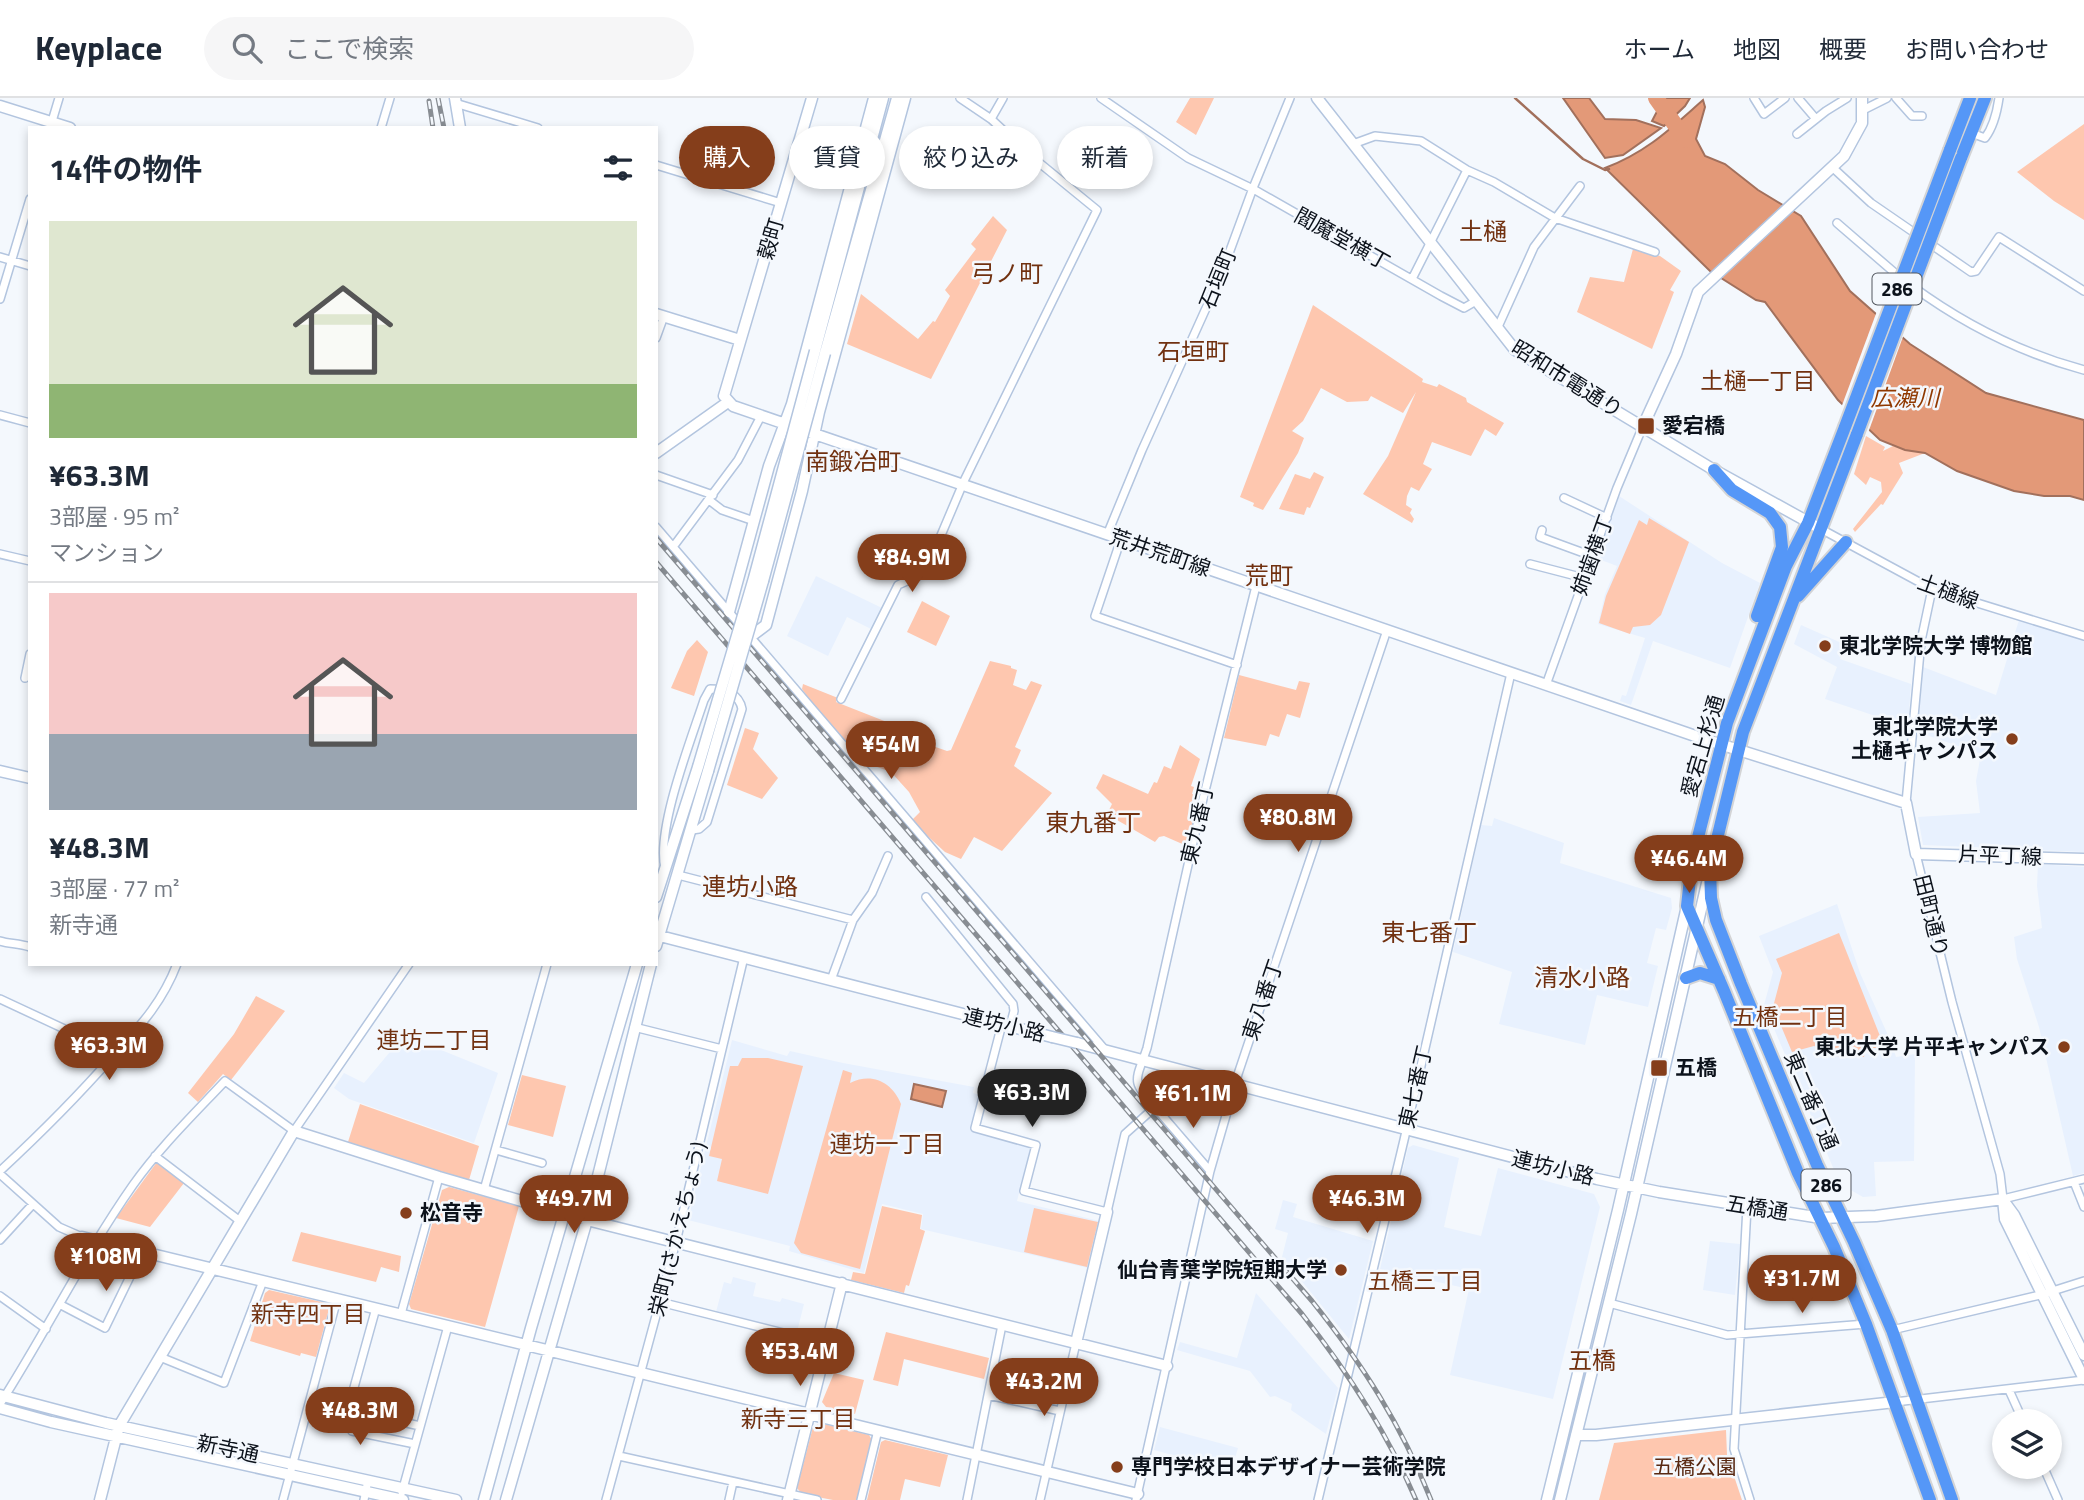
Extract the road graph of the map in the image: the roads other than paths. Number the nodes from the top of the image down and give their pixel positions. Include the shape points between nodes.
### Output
1 (59, 98) edge
2 (390, 98) edge
3 (813, 98) edge
4 (874, 98) edge
5 (883, 98) edge
6 (897, 98) edge
7 (905, 98) edge
8 (960, 98) edge
9 (1003, 98) edge
10 (1101, 98) edge
11 (1290, 98) edge
12 (1317, 98) edge
13 (1754, 98) edge
14 (1785, 98) edge
15 (1798, 98) edge
16 (1847, 98) edge
17 (1862, 98) edge
18 (1886, 98) edge
19 (1896, 98) edge
20 (1970, 98) edge
21 (1985, 98) edge
22 (1999, 98) edge
23 (455, 100) edge
24 (0, 106) edge
25 (1863, 110) junction
26 (1922, 116) dead end
27 (991, 119) junction
28 (1816, 119) junction
29 (51, 125) edge
30 (382, 126) edge
31 (460, 126) edge
32 (532, 126) edge
33 (1971, 133) junction
34 (1797, 134) dead end
35 (1353, 144) junction
36 (658, 166) edge
37 (1832, 167) junction
38 (1467, 170) junction
39 (1580, 186) dead end
40 (1252, 188) junction
41 (781, 203) junction
42 (28, 205) edge
43 (1555, 219) junction
44 (1837, 223) dead end
45 (1429, 243) junction
46 (1656, 252) dead end
47 (0, 257) edge
48 (10, 260) junction
49 (28, 265) edge
50 (1412, 279) junction
51 (2084, 291) edge
52 (0, 299) edge
53 (1476, 301) junction
54 (660, 315) edge
55 (1497, 329) junction
56 (740, 340) junction
57 (820, 352) junction
58 (2084, 370) edge
59 (728, 402) junction
60 (792, 404) junction
61 (819, 412) junction
62 (0, 415) edge
63 (761, 415) junction
64 (28, 422) edge
65 (783, 424) junction
66 (1643, 426) junction
67 (815, 435) junction
68 (658, 452) edge
69 (1714, 470) junction
70 (658, 476) edge
71 (962, 485) junction
72 (711, 498) junction
73 (1564, 498) dead end
74 (1607, 518) junction
75 (754, 522) junction
76 (1808, 523) junction
77 (658, 529) edge
78 (1821, 529) junction
79 (1542, 530) dead end
80 (1107, 534) junction
81 (1121, 539) junction
82 (1846, 542) junction
83 (673, 547) junction
84 (0, 554) edge
85 (1592, 556) junction
86 (28, 561) edge
87 (1530, 564) dead end
88 (1584, 578) junction
89 (1256, 586) junction
90 (1931, 589) junction
91 (1793, 601) junction
92 (729, 612) junction
93 (749, 614) junction
94 (1387, 630) junction
95 (2084, 636) edge
96 (750, 638) junction
97 (28, 664) edge
98 (1237, 665) junction
99 (1511, 673) junction
100 (25, 678) dead end
101 (1546, 685) junction
102 (841, 699) dead end
103 (1727, 723) junction
104 (1721, 744) junction
105 (1738, 750) junction
106 (0, 771) edge
107 (28, 778) edge
108 (1906, 803) junction
109 (692, 830) junction
110 (1916, 854) junction
111 (888, 856) dead end
112 (2084, 859) edge
113 (1710, 868) junction
114 (661, 870) edge
115 (678, 875) junction
116 (926, 897) dead end
117 (1687, 906) junction
118 (853, 920) junction
119 (1697, 929) junction
120 (658, 935) edge
121 (0, 941) edge
122 (28, 946) edge
123 (744, 957) junction
124 (176, 966) edge
125 (408, 966) edge
126 (546, 966) edge
127 (636, 966) edge
128 (650, 966) edge
129 (1686, 978) junction
130 (1719, 979) junction
131 (831, 980) junction
132 (0, 999) edge
133 (1006, 1025) junction
134 (634, 1027) junction
135 (722, 1049) junction
136 (1107, 1052) junction
137 (116, 1053) junction
138 (1143, 1061) junction
139 (1235, 1086) junction
140 (1155, 1107) junction
141 (1406, 1130) junction
142 (294, 1131) junction
143 (496, 1150) junction
144 (155, 1156) junction
145 (541, 1163) dead end
146 (1210, 1171) junction
147 (0, 1173) edge
148 (439, 1177) junction
149 (2084, 1179) edge
150 (2074, 1182) junction
151 (1623, 1185) junction
152 (1637, 1188) junction
153 (484, 1190) junction
154 (2003, 1199) junction
155 (33, 1204) junction
156 (1747, 1207) junction
157 (2084, 1207) edge
158 (1107, 1212) junction
159 (564, 1214) junction
160 (1821, 1218) junction
161 (1843, 1219) junction
162 (587, 1220) junction
163 (240, 1221) junction
164 (82, 1237) joint
165 (0, 1240) edge
166 (96, 1241) junction
167 (676, 1242) junction
168 (142, 1252) junction
169 (211, 1269) junction
170 (264, 1281) junction
171 (2084, 1281) edge
172 (842, 1283) junction
173 (2053, 1291) junction
174 (2040, 1295) junction
175 (0, 1296) edge
176 (337, 1298) junction
177 (660, 1302) junction
178 (1609, 1303) junction
179 (61, 1306) junction
180 (376, 1308) junction
181 (401, 1314) junction
182 (1866, 1324) junction
183 (448, 1325) junction
184 (1002, 1325) junction
185 (46, 1329) junction
186 (1892, 1330) junction
187 (1740, 1335) junction
188 (1076, 1343) junction
189 (526, 1344) junction
190 (827, 1344) junction
191 (550, 1350) junction
192 (2084, 1355) edge
193 (160, 1357) junction
194 (1167, 1366) junction
195 (641, 1372) junction
196 (2084, 1379) edge
197 (2009, 1390) junction
198 (988, 1395) junction
199 (1917, 1400) junction
200 (1, 1401) edge
201 (310, 1401) junction
202 (1895, 1402) junction
203 (348, 1409) junction
204 (2018, 1409) edge
205 (356, 1411) junction
206 (1060, 1411) junction
207 (810, 1413) junction
208 (1735, 1420) junction
209 (119, 1426) junction
210 (420, 1426) junction
211 (878, 1430) junction
212 (1576, 1435) junction
213 (116, 1437) junction
214 (415, 1444) junction
215 (977, 1453) junction
216 (619, 1456) junction
217 (293, 1463) junction
218 (1046, 1471) junction
219 (289, 1475) junction
220 (2049, 1479) edge
221 (368, 1480) junction
222 (733, 1482) junction
223 (404, 1488) junction
224 (365, 1496) edge
225 (789, 1497) edge
226 (1137, 1497) edge
227 (100, 1500) edge
228 (283, 1500) edge
229 (402, 1500) edge
230 (456, 1500) edge
231 (484, 1500) edge
232 (506, 1500) edge
233 (606, 1500) edge
234 (729, 1500) edge
235 (817, 1500) edge
236 (861, 1500) edge
237 (967, 1500) edge
238 (1040, 1500) edge
239 (1318, 1500) edge
240 (1547, 1500) edge
241 (1560, 1500) edge
242 (1750, 1500) edge
243 (1930, 1500) edge
244 (1952, 1500) edge
245 (2058, 1500) edge

1 - 29 street
2 - 30 street
3 - 41 street, 穀町
4 - 60 street
5 - 57 street
6 - 57 street
7 - 61 street
8 - 27 street
9 - 27 street
10 - 40 street, 閻魔堂横丁 via 1188,158
11 - 40 street, 石垣町
12 - 35 street, 昭和市電通り
13 - 14 street via 1764,114
15 - 28 street
16 - 28 street
17 - 25 street
18 - 25 street
19 - 26 street via 1912,116
20 - 76 highway, 愛宕上杉通 / 286, bridge
21 - 33 highway, 286
22 - 33 street via 1988,135
23 - 31 street
23 - 32 street
24 - 29 street
25 - 37 street via 1853,142
27 - 71 street via 1097,210
28 - 34 street
33 - 78 highway, 愛宕上杉通 / 286, bridge
35 - 38 street via 1375,136 1421,141
35 - 45 street, 昭和市電通り
36 - 41 street
37 - 51 street via 1871,203 1971,272 1999,237
37 - 66 street via 1698,292
38 - 43 street
38 - 45 street
39 - 43 street
40 - 50 street, 閻魔堂横丁
40 - 80 street, 石垣町 via 1221,275
41 - 56 street, 穀町
42 - 48 street
43 - 46 street
43 - 55 street via 1534,247
44 - 58 street via 1889,270 1981,331
45 - 50 street
45 - 53 street, 昭和市電通り
47 - 48 street
48 - 49 street
48 - 52 street
50 - 53 street, 閻魔堂横丁 via 1464,308
53 - 55 street, 昭和市電通り
54 - 56 street
55 - 66 street, 昭和市電通り via 1515,350
56 - 59 street via 724,396
57 - 93 street, bridge
59 - 63 street, 荒井荒町線
59 - 68 street
60 - 61 street
60 - 65 street
61 - 67 street
62 - 64 street
63 - 65 street, 荒井荒町線
63 - 72 street via 738,460
65 - 67 street, 荒井荒町線
65 - 75 street
66 - 69 street, 昭和市電通り
66 - 74 street, 姉歯横丁
67 - 71 street, 荒井荒町線
67 - 96 street via 766,625
69 - 76 street, 昭和市電通り
69 - 103 highway via 1732,490 1770,513 1783,540 1732,685 1724,717
70 - 72 street
71 - 80 street, 荒井荒町線
71 - 102 street via 925,573 898,585
72 - 75 street via 728,513
72 - 83 street
73 - 74 street
74 - 85 street, 姉歯横丁
75 - 92 street
76 - 78 street, 昭和市電通り
76 - 103 highway, 愛宕上杉通 / 286 via 1786,566
77 - 83 street
78 - 82 street, 土樋線
78 - 91 highway, 愛宕上杉通 / 286
79 - 85 street via 1540,537
80 - 81 street, 荒井荒町線
81 - 89 street, 荒井荒町線
81 - 98 street via 1095,616
82 - 90 street, 土樋線
82 - 91 highway
83 - 92 street
84 - 86 street
85 - 88 street, 姉歯横丁
87 - 88 street
88 - 101 street, 姉歯横丁
89 - 94 street, 荒井荒町線
89 - 98 street, 東九番丁
90 - 95 street, 土樋線
90 - 108 street
91 - 105 highway, 愛宕上杉通 / 286
92 - 96 street
93 - 109 street, bridge
93 - 114 street, bridge
94 - 99 street, 荒井荒町線
94 - 139 street, 東八番丁
96 - 136 street
97 - 100 street
98 - 138 street, 東九番丁
99 - 101 street, 荒井荒町線
99 - 141 street, 東七番丁
101 - 104 street, 荒井荒町線
103 - 104 highway, 愛宕上杉通 / 286
104 - 105 street, 荒井荒町線
104 - 117 highway, 愛宕上杉通 / 286 via 1689,877
105 - 108 street
105 - 113 highway, 愛宕上杉通 / 286
106 - 107 street
108 - 110 street, 田町通り
109 - 114 street via 707,822 742,709 741,702 727,691 710,689 704,700 667,820
109 - 115 street
110 - 112 street, 片平丁線
110 - 154 street, 田町通り
111 - 118 street via 872,894
113 - 119 street, 愛宕上杉通
113 - 161 highway, 東二番丁通 / 286 via 1716,920 1816,1165
115 - 118 street
115 - 120 street
116 - 133 street via 1013,1004
117 - 119 highway, 東二番丁通 / 286
117 - 151 street, 愛宕上杉通
118 - 131 street
119 - 129 street, 愛宕上杉通
119 - 130 highway, 東二番丁通 / 286
120 - 123 street, 連坊小路
121 - 122 street
123 - 131 street, 連坊小路
123 - 135 street, 栄町(さかえちょう)
124 - 137 street via 161,1000
125 - 142 street
126 - 143 street
127 - 159 street
128 - 134 street
129 - 130 highway via 1700,973
129 - 152 street, 愛宕上杉通
130 - 160 highway, 東二番丁通 / 286
131 - 133 street, 連坊小路
132 - 137 street
133 - 136 street, 連坊小路, bridge
133 - 158 street via 975,1128 1036,1145 1024,1191
134 - 135 street
134 - 162 street
135 - 167 street, 栄町(さかえちょう)
136 - 138 street, 連坊小路
137 - 147 street
138 - 139 street, 連坊小路
138 - 140 street, 東九番丁 via 1137,1085
139 - 141 street, 連坊小路
139 - 146 street, 東八番丁
140 - 146 street
140 - 158 street via 1125,1134
141 - 151 street, 連坊小路
141 - 239 street, 東七番丁
142 - 144 street via 225,1081
142 - 148 street
142 - 163 street
143 - 145 street
143 - 153 street
144 - 163 street
144 - 166 street
146 - 194 street, 東八番丁
147 - 155 street
148 - 153 street
148 - 181 street
149 - 150 street
150 - 154 street
150 - 157 street
151 - 152 street, 連坊小路
151 - 240 street, 愛宕上杉通
152 - 156 street, 五橋通
152 - 178 street, 愛宕上杉通
153 - 159 street
154 - 161 street, 五橋通
154 - 173 street
154 - 174 street via 2005,1219
155 - 164 street via 59,1227
155 - 165 street
156 - 160 street, 五橋通
156 - 187 street
158 - 188 street
159 - 162 street
159 - 189 street
160 - 161 street, 五橋通
160 - 182 highway, 東二番丁通 / 286
161 - 186 highway, 東二番丁通 / 286
162 - 167 street
162 - 191 street
163 - 169 street
164 - 166 street
166 - 168 street
166 - 179 street
167 - 172 street
167 - 177 street, 栄町(さかえちょう)
168 - 169 street
168 - 179 street via 104,1328
169 - 170 street
169 - 193 street
170 - 176 street
170 - 193 street via 224,1383
171 - 173 street
172 - 184 street
172 - 190 street
173 - 174 street
173 - 192 street
174 - 186 street
174 - 196 street
175 - 185 street
176 - 180 street
176 - 201 street
177 - 190 street
177 - 195 street, 栄町(さかえちょう)
178 - 187 street
178 - 212 street, 愛宕上杉通
179 - 185 street
180 - 181 street
180 - 203 street
181 - 183 street
182 - 187 street
182 - 202 highway, 東二番丁通 / 286
183 - 189 street
183 - 210 street
184 - 188 street
184 - 198 street
185 - 200 street
186 - 199 highway, 東二番丁通 / 286
187 - 208 street
188 - 194 street
188 - 206 street
189 - 191 street
189 - 231 street
190 - 207 street
191 - 195 street
191 - 232 street
193 - 209 street
194 - 226 street, 東八番丁
195 - 207 street
195 - 216 street, 栄町(さかえちょう)
196 - 197 street
197 - 199 street
197 - 204 street
198 - 206 street
198 - 215 street
199 - 202 street
199 - 244 highway, 東二番丁通 / 286
200 - 209 street, 新寺通
200 - 213 street, 新寺通 via 23,1416
201 - 203 street
201 - 217 street
202 - 208 street
202 - 243 highway, 東二番丁通 / 286
203 - 205 street
205 - 210 street
205 - 214 street via 352,1431
206 - 218 street
207 - 211 street
207 - 225 street
208 - 212 street
208 - 242 street via 1735,1458
209 - 213 street
209 - 217 street, 新寺通
210 - 214 street
211 - 215 street
211 - 236 street
212 - 241 street, 愛宕上杉通
213 - 219 street, 新寺通
213 - 227 street
214 - 223 street
215 - 218 street
215 - 237 street
216 - 222 street
216 - 233 street, 栄町(さかえちょう)
217 - 219 street
217 - 221 street, 新寺通
218 - 226 street
218 - 238 street
219 - 224 street, 新寺通
219 - 228 street
220 - 245 street
221 - 223 street, 新寺通
221 - 224 street
222 - 225 street
222 - 234 street
223 - 229 street
223 - 230 street, 新寺通
224 - 229 street, 新寺通
225 - 235 street

